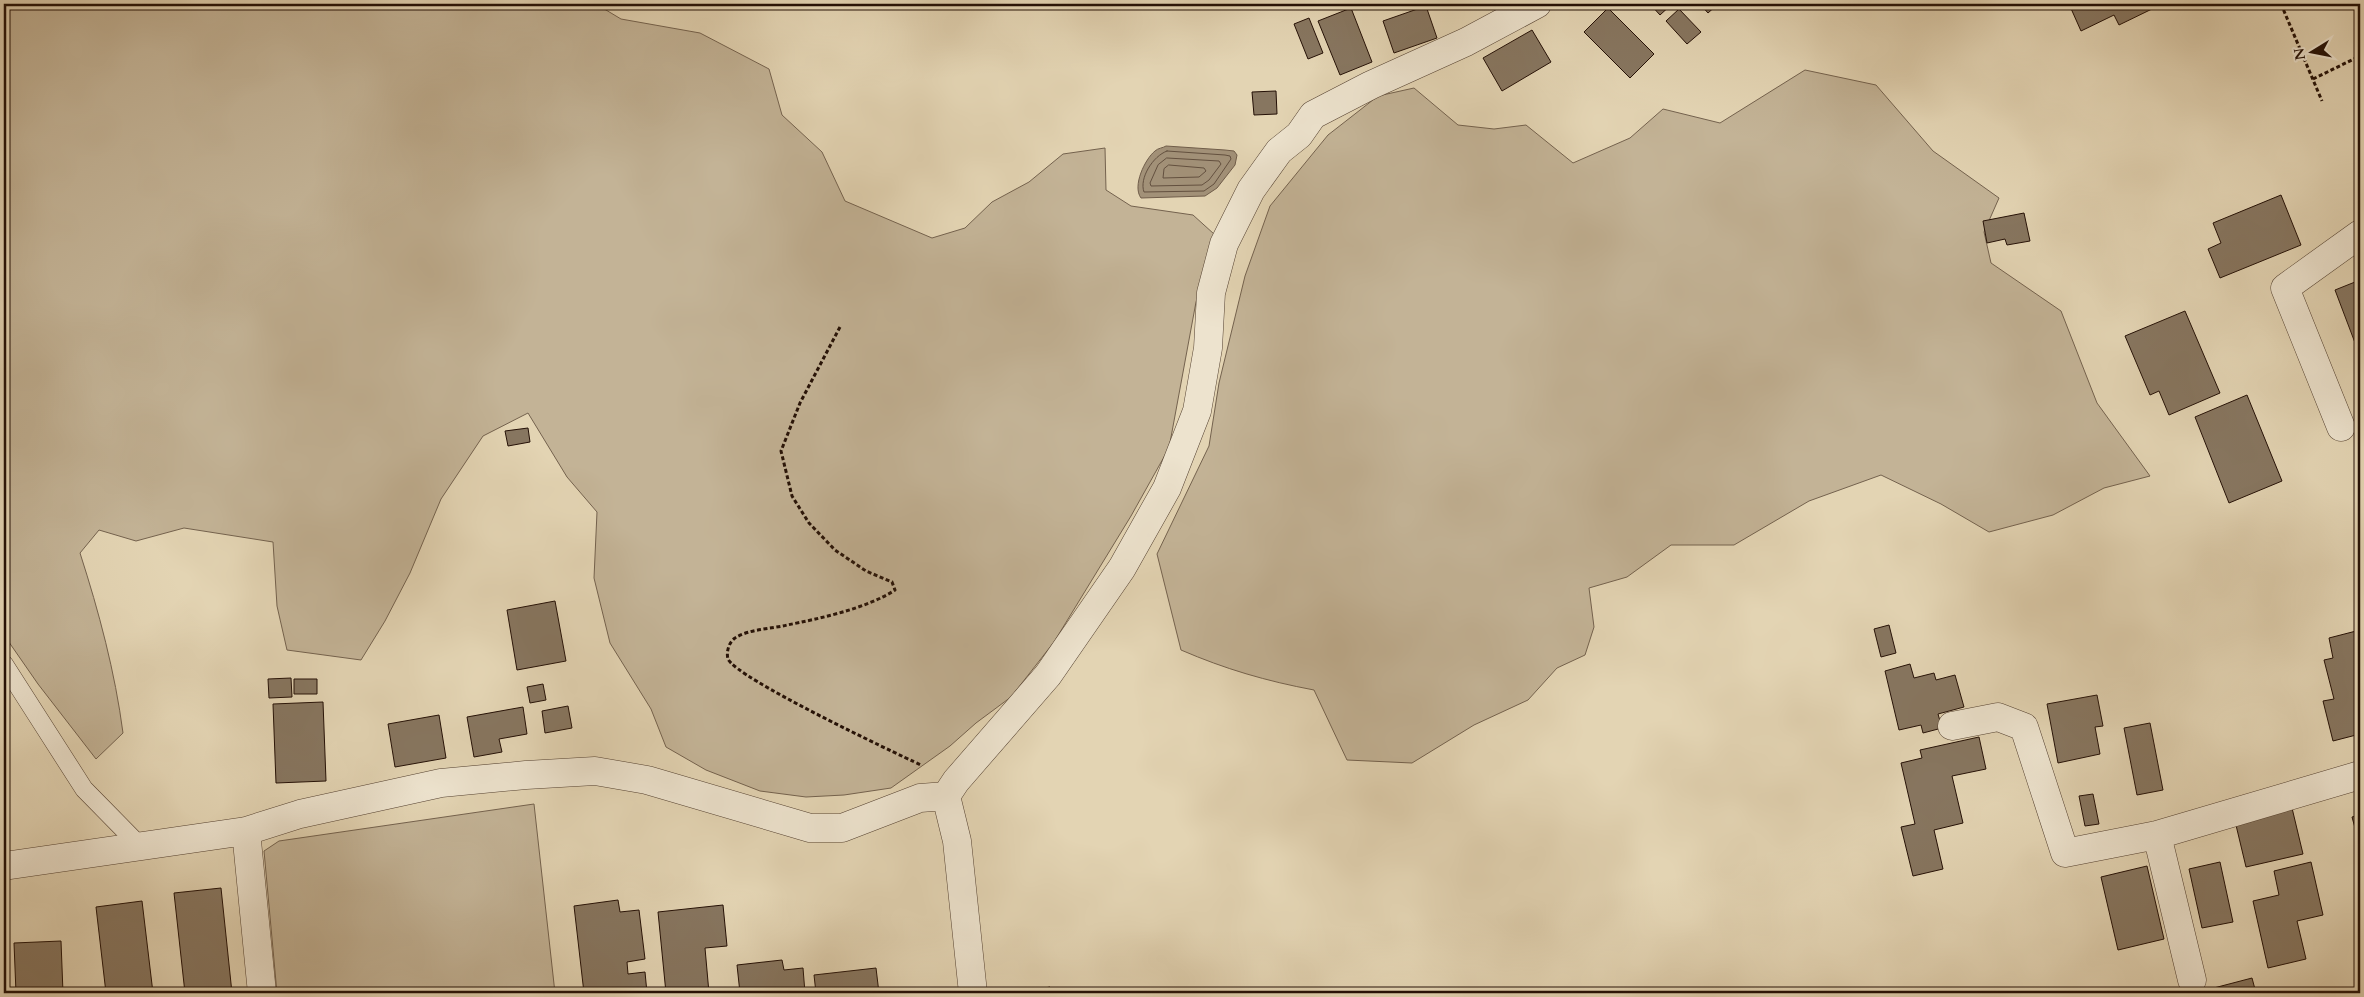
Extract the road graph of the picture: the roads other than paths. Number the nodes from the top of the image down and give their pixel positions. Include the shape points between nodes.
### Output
1 (1537, 4) edge
2 (2360, 234) edge
3 (2341, 427) dead end
4 (4, 664) edge
5 (1952, 726) dead end
6 (2360, 776) edge
7 (951, 788) junction
8 (246, 831) junction
9 (2157, 835) junction
10 (140, 846) junction
11 (4, 866) edge
12 (2192, 980) dead end
13 (262, 993) edge
14 (973, 993) edge

1 - 7 street via 1466,42 1313,115 1299,135 1279,151 1251,190 1224,244 1211,293 1208,348 1196,411 1167,488 1122,568 1048,675
2 - 3 street via 2285,288
4 - 10 lane via 84,789
5 - 9 street via 1998,717 2024,727 2065,853
6 - 9 street
7 - 8 street via 842,828 810,828 647,780 595,771 526,775 440,784 300,814
7 - 14 street
8 - 10 street
8 - 13 street
9 - 12 street
10 - 11 street

